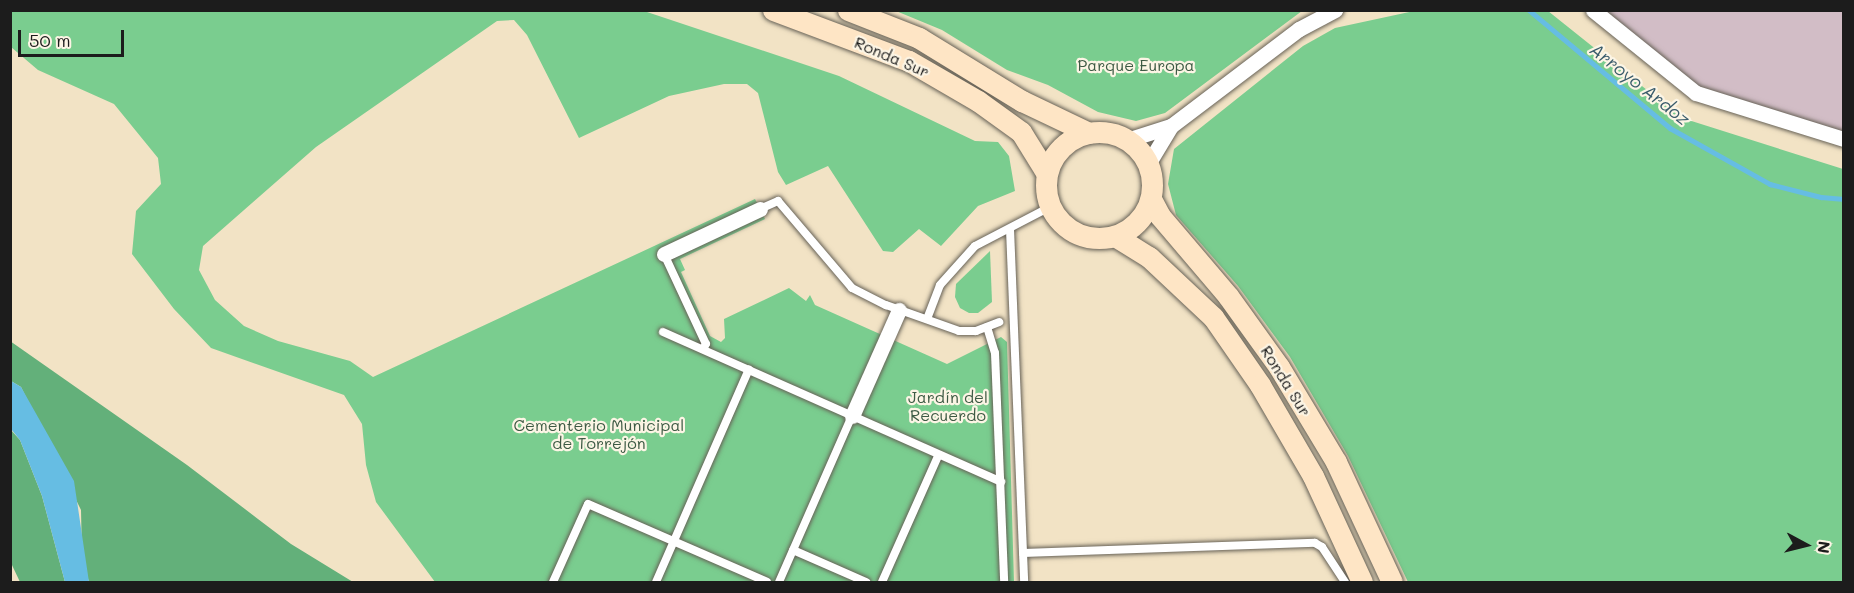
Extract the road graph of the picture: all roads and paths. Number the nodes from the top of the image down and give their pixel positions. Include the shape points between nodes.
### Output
1 (773, 10) edge
2 (848, 10) edge
3 (1335, 10) edge
4 (1593, 10) edge
5 (1171, 126) junction
6 (1089, 133) junction
7 (1844, 139) edge
8 (1127, 140) junction
9 (1148, 164) junction
10 (1047, 174) junction
11 (1151, 199) junction
12 (1050, 207) junction
13 (760, 209) joint
14 (1010, 229) junction
15 (1115, 236) junction
16 (664, 254) joint
17 (899, 310) junction
18 (927, 319) junction
19 (999, 322) dead end
20 (987, 327) junction
21 (663, 332) dead end
22 (703, 349) junction
23 (750, 369) junction
24 (852, 416) junction
25 (938, 456) junction
26 (1001, 482) junction
27 (674, 542) junction
28 (793, 550) junction
29 (1023, 553) junction
30 (553, 582) edge
31 (656, 582) edge
32 (767, 582) edge
33 (779, 582) edge
34 (866, 582) edge
35 (882, 582) edge
36 (1004, 582) edge
37 (1024, 582) edge
38 (1345, 582) edge
39 (1362, 582) edge
40 (1392, 582) edge

1 - 10 main road, Ronda Sur via 909,61 978,101 1021,132
2 - 6 main road, Ronda Sur via 919,38 1022,101
3 - 5 street via 1299,29
4 - 7 street via 1696,93
5 - 8 street
5 - 9 street
6 - 8 main road, Ronda Sur via 1109,132
6 - 10 main road via 1070,140 1055,155
8 - 9 main road
9 - 11 main road, Ronda Sur
10 - 12 main road, Ronda Sur
11 - 15 main road via 1143,215
11 - 40 main road, Ronda Sur via 1160,216 1228,296 1279,367 1336,462
12 - 14 lane
12 - 15 main road via 1059,220 1078,234 1100,239
13 - 16 street
13 - 17 lane via 778,201 852,288
14 - 18 lane via 991,234 950,270
14 - 29 lane
15 - 39 main road, Ronda Sur via 1149,257 1213,317 1260,385 1313,476
16 - 22 lane via 706,344
17 - 18 lane
17 - 24 street
18 - 20 lane via 959,331
19 - 20 lane
20 - 26 lane via 995,353
21 - 22 lane
22 - 23 lane
23 - 24 lane
23 - 27 lane
24 - 25 lane
24 - 28 lane
25 - 26 lane
25 - 35 lane
26 - 36 lane
27 - 30 lane via 588,504
27 - 31 lane
27 - 32 lane
28 - 33 lane
28 - 34 lane
29 - 37 lane
29 - 38 lane via 1289,544 1322,547

